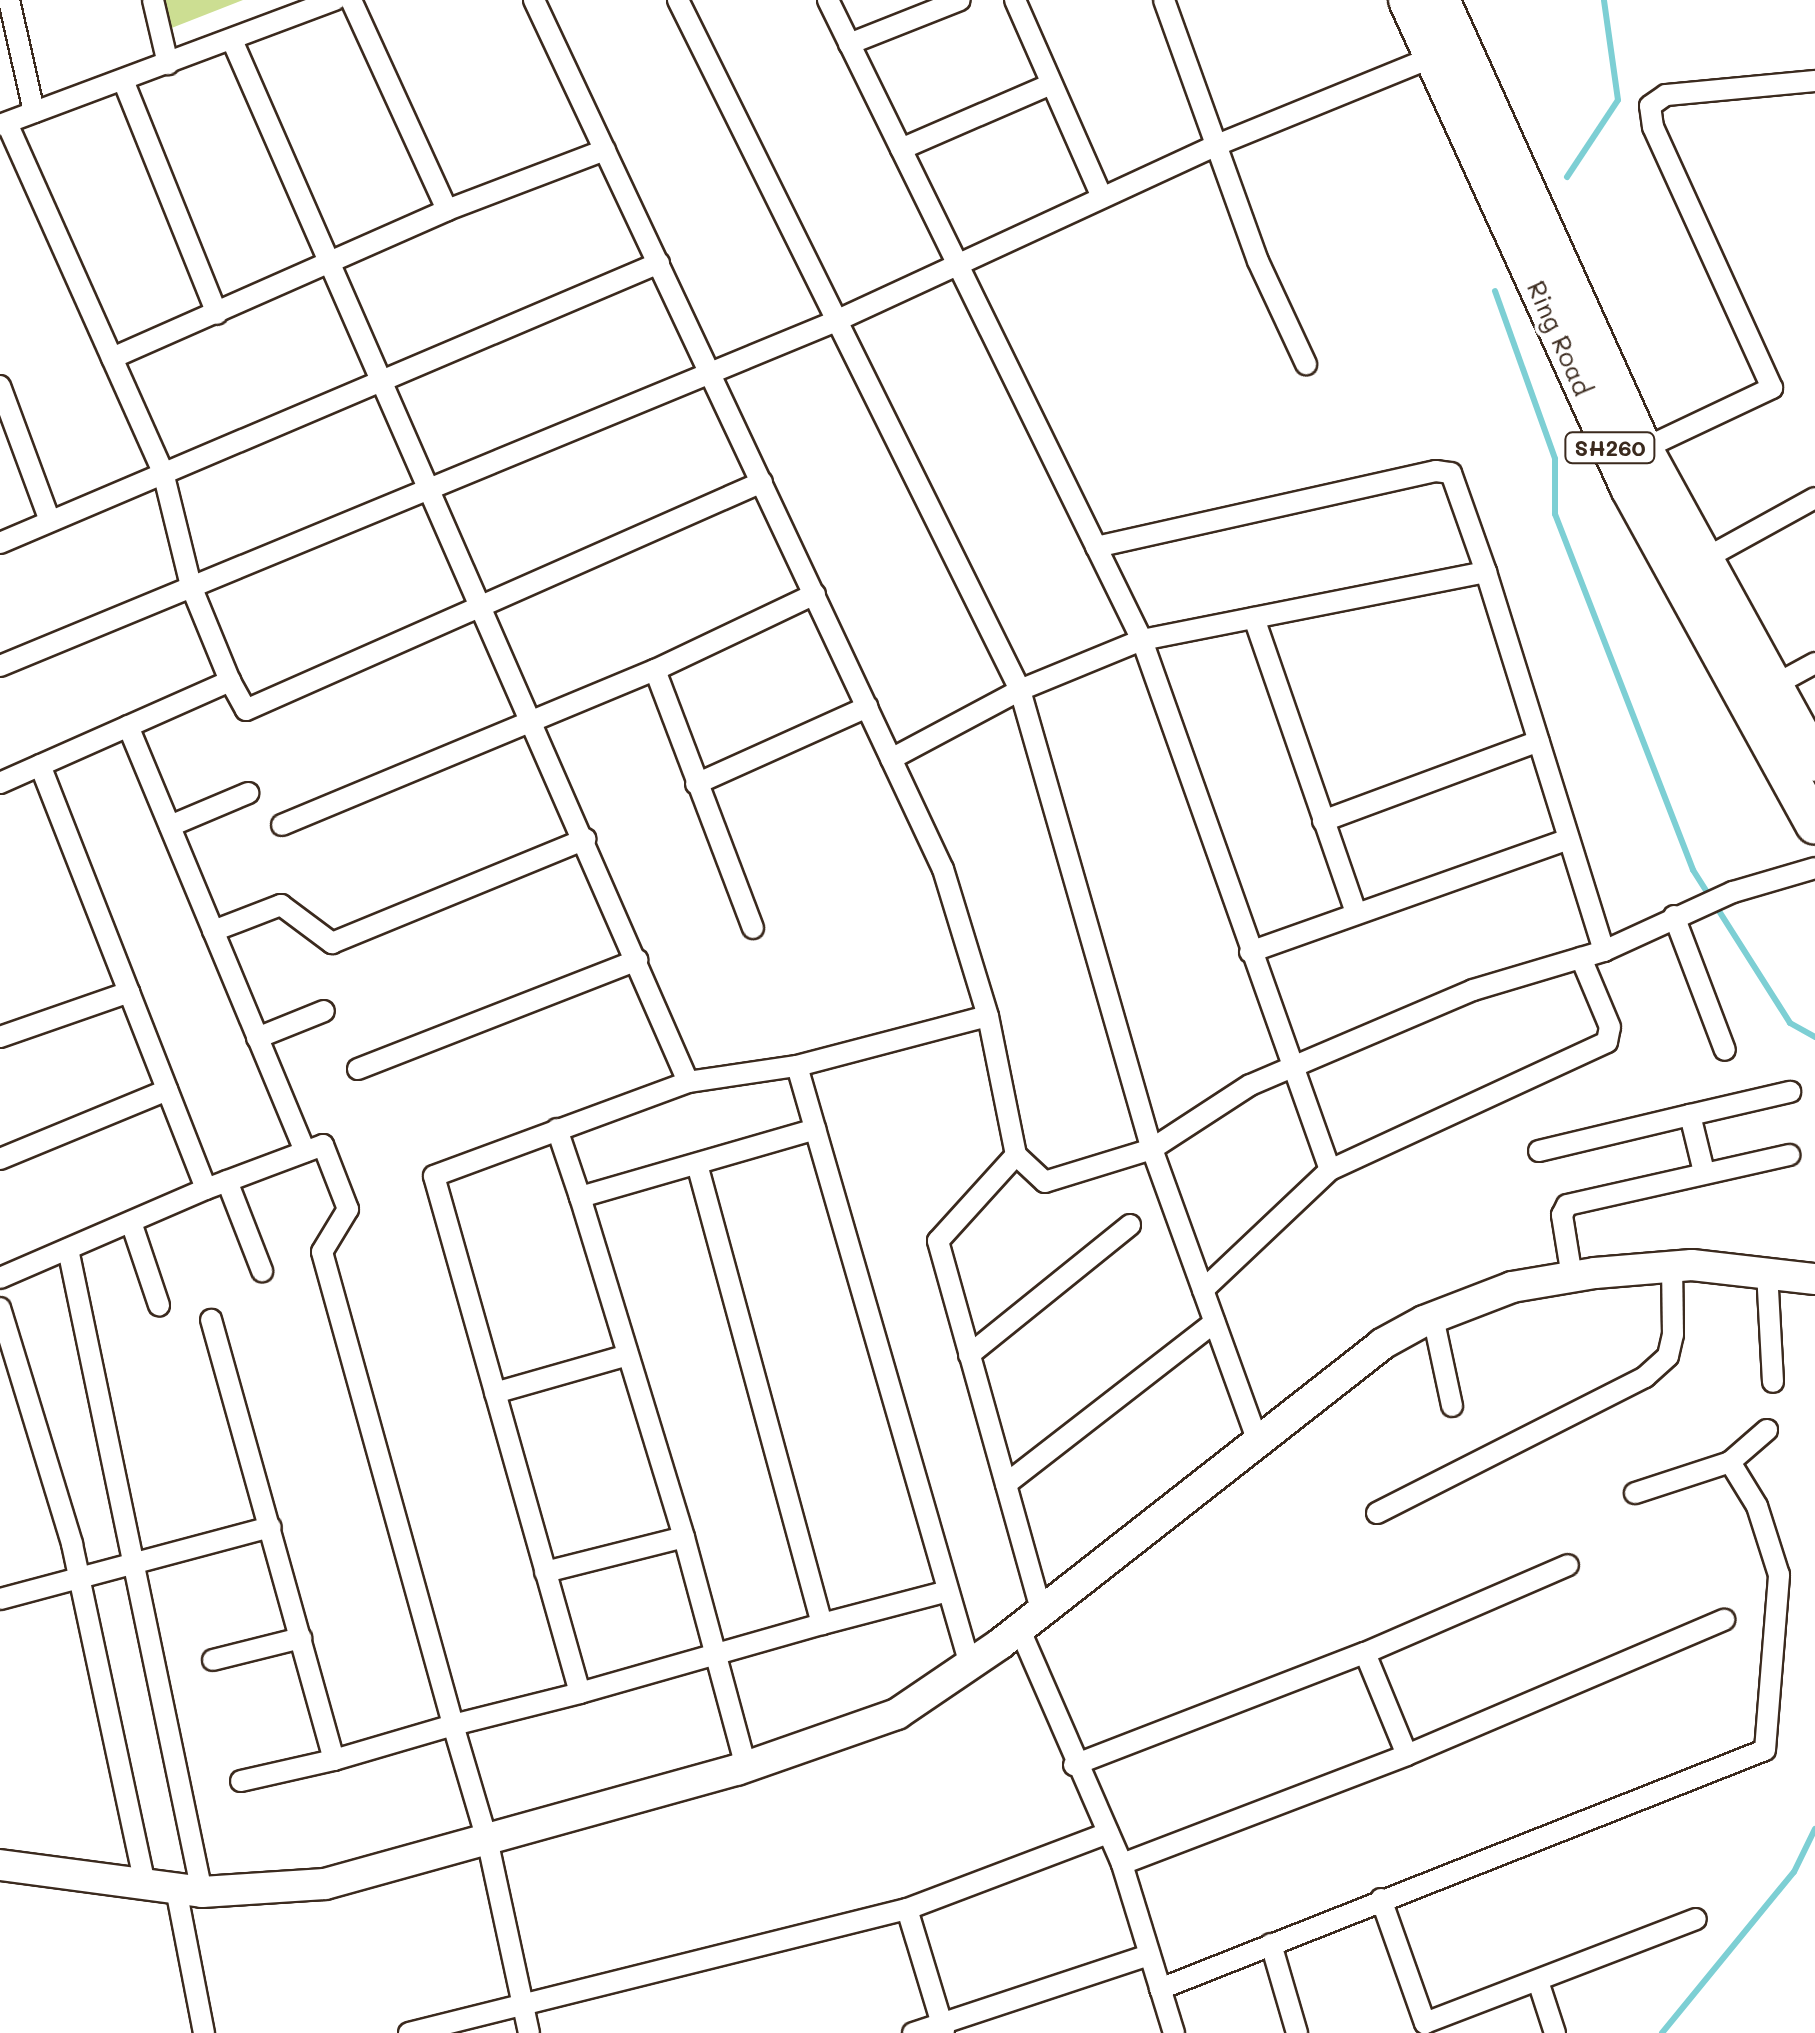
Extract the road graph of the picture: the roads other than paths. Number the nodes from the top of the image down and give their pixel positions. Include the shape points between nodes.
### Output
1 (9, 0) edge
2 (154, 0) edge
3 (335, 0) edge
4 (351, 0) edge
5 (534, 0) edge
6 (678, 0) edge
7 (828, 0) edge
8 (960, 0) edge
9 (1016, 0) edge
10 (1164, 0) edge
11 (1427, 5) edge
12 (232, 40) junction
13 (849, 44) junction
14 (1433, 56) junction
15 (168, 64) junction
16 (123, 80) junction
17 (1815, 81) edge
18 (1049, 85) junction
19 (34, 112) junction
20 (3, 124) edge
21 (1217, 146) junction
22 (901, 149) junction
23 (605, 150) junction
24 (1102, 196) junction
25 (447, 210) junction
26 (659, 263) junction
27 (956, 263) junction
28 (332, 266) junction
29 (216, 314) junction
30 (836, 321) junction
31 (112, 358) junction
32 (1306, 364) dead end
33 (709, 369) junction
34 (386, 384) junction
35 (0, 386) edge
36 (1644, 450) junction
37 (163, 472) junction
38 (762, 482) junction
39 (430, 487) junction
40 (1815, 498) edge
41 (50, 522) junction
42 (0, 543) edge
43 (1096, 547) junction
44 (1701, 561) junction
45 (1486, 572) junction
46 (191, 586) junction
47 (815, 594) junction
48 (484, 608) junction
49 (1254, 618) junction
50 (1142, 640) junction
51 (1815, 664) edge
52 (0, 666) edge
53 (655, 670) junction
54 (230, 681) junction
55 (1773, 686) junction
56 (1020, 690) junction
57 (867, 707) junction
58 (533, 720) junction
59 (128, 726) junction
60 (1538, 741) junction
61 (891, 758) junction
62 (1815, 762) edge
63 (40, 766) junction
64 (0, 783) edge
65 (696, 784) junction
66 (248, 793) dead end
67 (1323, 821) junction
68 (282, 825) dead end
69 (1815, 825) edge
70 (170, 826) junction
71 (585, 839) junction
72 (1569, 839) junction
73 (1815, 868) edge
74 (1355, 910) junction
75 (1678, 914) junction
76 (753, 928) dead end
77 (213, 931) junction
78 (1604, 950) junction
79 (1250, 952) junction
80 (1581, 958) junction
81 (638, 960) junction
82 (129, 992) junction
83 (324, 1011) dead end
84 (988, 1016) junction
85 (0, 1037) edge
86 (257, 1038) junction
87 (1725, 1050) dead end
88 (798, 1066) junction
89 (358, 1068) dead end
90 (1290, 1068) junction
91 (688, 1082) junction
92 (167, 1090) junction
93 (1790, 1092) dead end
94 (1690, 1115) junction
95 (558, 1129) junction
96 (816, 1129) junction
97 (1152, 1148) junction
98 (1540, 1151) dead end
99 (305, 1152) junction
100 (1016, 1154) junction
101 (1789, 1155) dead end
102 (0, 1159) edge
103 (696, 1164) junction
104 (1330, 1170) junction
105 (1704, 1172) junction
106 (228, 1181) junction
107 (206, 1189) junction
108 (580, 1196) junction
109 (131, 1222) junction
110 (1130, 1225) dead end
111 (68, 1248) junction
112 (1672, 1266) junction
113 (262, 1271) dead end
114 (1767, 1271) junction
115 (1572, 1276) junction
116 (0, 1278) edge
117 (1815, 1279) edge
118 (1203, 1290) junction
119 (160, 1305) dead end
120 (0, 1308) edge
121 (1433, 1317) junction
122 (211, 1320) dead end
123 (1215, 1322) junction
124 (628, 1354) junction
125 (970, 1355) junction
126 (1773, 1382) dead end
127 (495, 1393) junction
128 (1452, 1406) dead end
129 (1768, 1430) dead end
130 (1258, 1438) junction
131 (1730, 1462) junction
132 (1006, 1484) junction
133 (1635, 1494) dead end
134 (1377, 1513) dead end
135 (271, 1527) junction
136 (684, 1538) junction
137 (136, 1563) junction
138 (1568, 1564) dead end
139 (546, 1572) junction
140 (80, 1578) junction
141 (948, 1591) junction
142 (0, 1599) edge
143 (1030, 1619) junction
144 (1724, 1620) dead end
145 (822, 1624) junction
146 (301, 1638) junction
147 (1365, 1653) junction
148 (716, 1657) junction
149 (214, 1660) dead end
150 (970, 1664) junction
151 (580, 1694) junction
152 (454, 1725) junction
153 (1408, 1754) junction
154 (334, 1760) junction
155 (1074, 1764) junction
156 (746, 1767) junction
157 (241, 1780) dead end
158 (1108, 1834) junction
159 (488, 1843) junction
160 (0, 1864) edge
161 (1122, 1864) junction
162 (145, 1885) junction
163 (189, 1890) junction
164 (1381, 1899) junction
165 (907, 1909) junction
166 (1696, 1919) dead end
167 (1271, 1944) junction
168 (1146, 1956) junction
169 (1538, 1981) junction
170 (1160, 1989) junction
171 (522, 2002) junction
172 (943, 2028) edge
173 (1426, 2028) edge
174 (204, 2033) edge
175 (409, 2033) edge
176 (529, 2033) edge
177 (913, 2033) edge
178 (1174, 2033) edge
179 (1297, 2033) edge
180 (1555, 2033) edge

1 - 19 street
2 - 15 street
3 - 12 street
4 - 25 street
5 - 23 street
6 - 30 street
7 - 13 street
8 - 13 street
9 - 18 street
10 - 21 street
11 - 14 highway, Ring Road / SH260
11 - 36 highway, Ring Road / SH260
12 - 15 street
12 - 28 street
13 - 22 street
14 - 21 street
14 - 69 highway, Ring Road / SH260 via 1630,488
15 - 16 street
16 - 19 street
16 - 29 street
17 - 36 street via 1666,95 1650,106 1653,127 1772,388
18 - 22 street
18 - 24 street
19 - 20 street
20 - 31 street
21 - 24 street
21 - 32 street via 1258,261
22 - 27 street
23 - 25 street
23 - 26 street
24 - 27 street
25 - 28 street
26 - 33 street
26 - 34 street
27 - 30 street
27 - 43 street
28 - 29 street
28 - 34 street
29 - 31 street
30 - 33 street
30 - 56 street
31 - 37 street
33 - 38 street
33 - 39 street
34 - 37 street
34 - 39 street
35 - 41 street
36 - 44 highway, Ring Road / SH260
37 - 41 street
37 - 46 street
38 - 47 street
38 - 48 street
39 - 46 street
39 - 48 street
40 - 44 street
41 - 42 street
43 - 45 street via 1436,471 1451,473
43 - 50 street
44 - 55 highway, Ring Road / SH260
45 - 49 street
45 - 60 street
46 - 52 street
46 - 54 street
47 - 53 street
47 - 57 street
48 - 54 street via 246,710
48 - 58 street
49 - 50 street
49 - 67 street
50 - 56 street
50 - 79 street
51 - 55 street
53 - 58 street
53 - 65 street
54 - 59 street
55 - 62 highway, Ring Road / SH260
56 - 61 street
56 - 97 street
57 - 61 street
57 - 65 street
58 - 68 street
58 - 71 street
59 - 63 street
59 - 70 street
60 - 67 street
60 - 72 street
61 - 84 street via 942,868
63 - 64 street
63 - 82 street
65 - 76 street
66 - 70 street
67 - 74 street
70 - 77 street
71 - 77 street via 332,943 281,905
71 - 81 street
72 - 74 street via 1364,913
72 - 78 street
73 - 75 street
74 - 79 street via 1342,923
75 - 78 street
75 - 87 street
77 - 86 street
78 - 80 street
79 - 90 street
80 - 90 street via 1473,990
80 - 104 street via 1610,1028 1607,1042
81 - 89 street
81 - 91 street
82 - 85 street
82 - 92 street
83 - 86 street
84 - 88 street
84 - 100 street
86 - 99 street
88 - 91 street
88 - 96 street
90 - 97 street via 1250,1085
90 - 104 street
91 - 95 street
92 - 102 street
92 - 107 street
93 - 94 street
94 - 98 street
94 - 105 street
95 - 108 street
95 - 127 street via 434,1176
96 - 103 street
96 - 141 street
97 - 100 street via 1045,1182
97 - 118 street
99 - 106 street
99 - 152 street via 322,1146 348,1209 322,1252
100 - 125 street via 938,1241
101 - 105 street
103 - 108 street
103 - 145 street
104 - 118 street
105 - 115 street via 1567,1205 1562,1215
106 - 107 street
106 - 113 street
107 - 109 street
108 - 124 street
109 - 111 street
109 - 119 street
110 - 125 street
111 - 116 street
111 - 137 street
112 - 114 street
112 - 115 street
112 - 134 street via 1673,1336 1668,1356 1645,1377
114 - 117 street
114 - 126 street
115 - 121 street via 1512,1287
118 - 123 street
120 - 140 street
121 - 128 street
121 - 130 street via 1382,1344
122 - 135 street
123 - 130 street
123 - 132 street
124 - 127 street
124 - 136 street
125 - 132 street
127 - 139 street
129 - 131 street
130 - 143 street
131 - 133 street
131 - 164 street via 1758,1506 1779,1575 1765,1750
132 - 143 street
135 - 137 street
135 - 146 street
136 - 139 street
136 - 148 street
137 - 140 street
137 - 163 street
138 - 147 street
139 - 151 street
140 - 142 street
140 - 162 street
141 - 145 street
141 - 150 street
143 - 150 street
143 - 155 street
144 - 153 street
145 - 148 street
146 - 149 street
146 - 154 street
147 - 153 street
147 - 155 street
148 - 151 street
148 - 156 street
150 - 156 street via 897,1714
151 - 152 street
152 - 154 street
152 - 159 street
153 - 161 street
154 - 157 street
155 - 158 street
156 - 159 street
158 - 161 street
158 - 165 street
159 - 163 street via 325,1884
159 - 171 street
160 - 162 street
161 - 168 street
162 - 163 street
163 - 174 street
164 - 167 street
164 - 173 street
165 - 171 street
165 - 172 street
166 - 169 street
167 - 170 street
167 - 179 street
168 - 170 street
168 - 172 street
169 - 173 street
169 - 180 street
170 - 178 street
171 - 175 street
171 - 176 street
172 - 177 street

